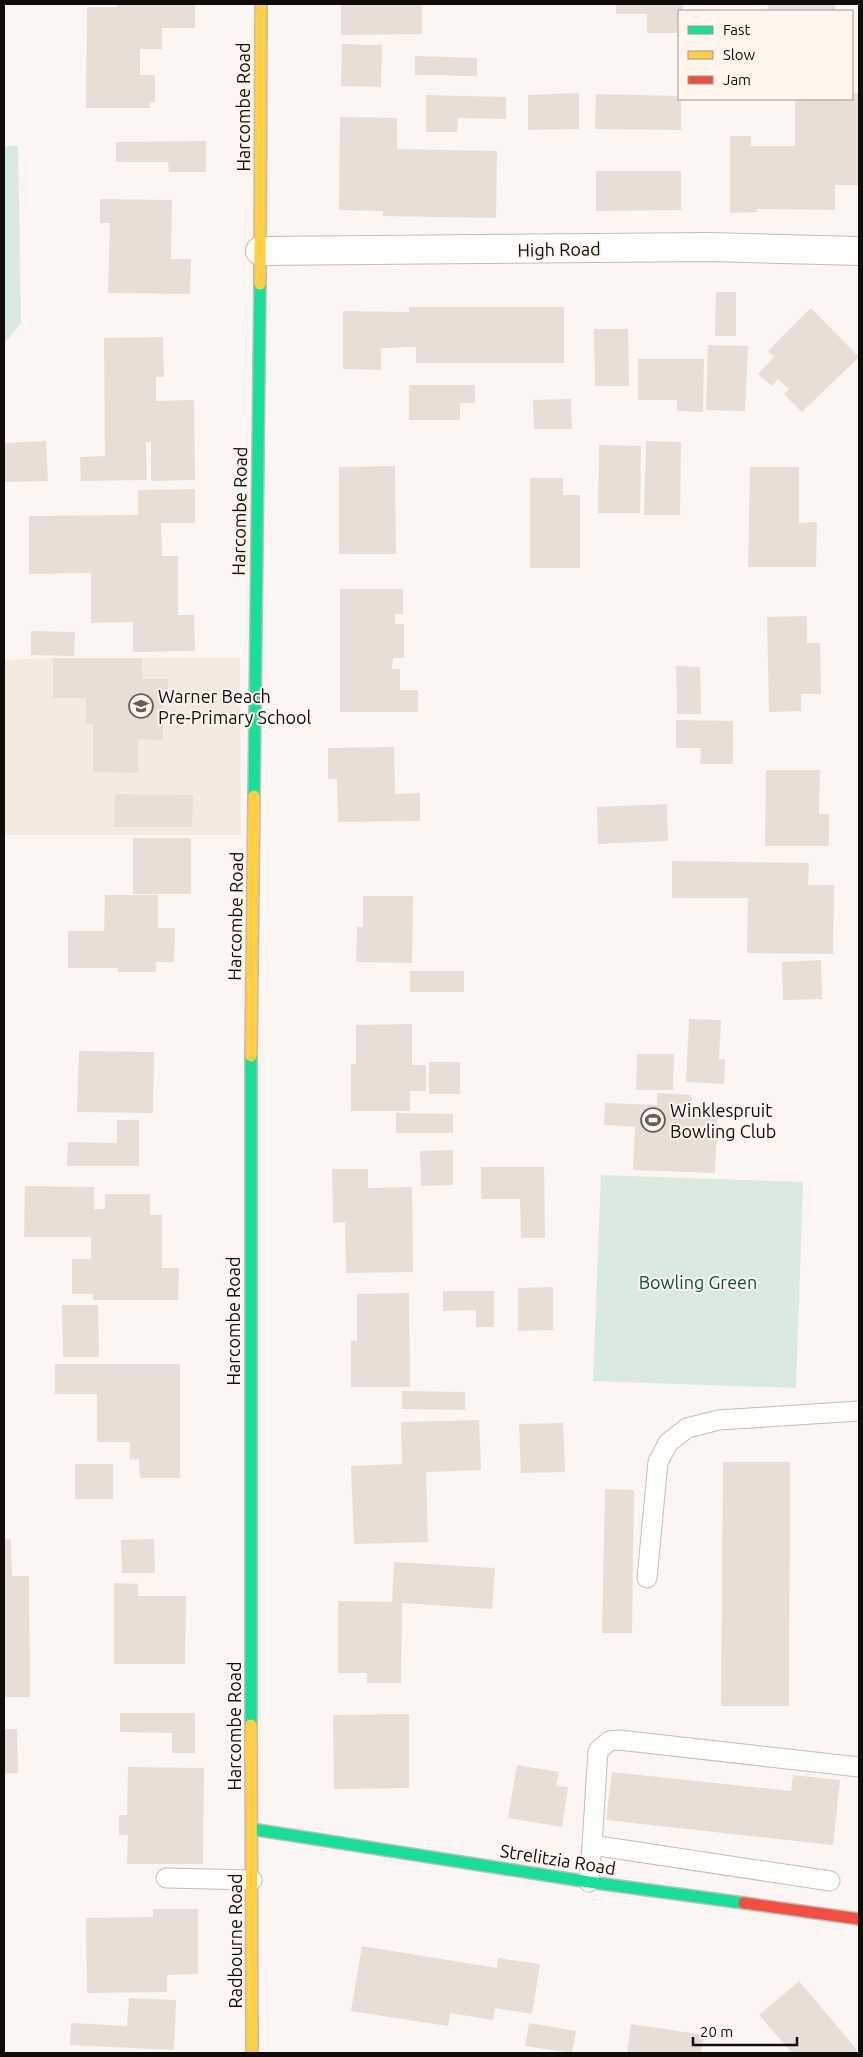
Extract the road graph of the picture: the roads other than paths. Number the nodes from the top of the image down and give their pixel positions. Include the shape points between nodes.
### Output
1 (261, 4) edge
2 (260, 251) junction
3 (859, 251) edge
4 (859, 1411) edge
5 (647, 1578) dead end
6 (859, 1767) edge
7 (252, 1829) junction
8 (592, 1844) junction
9 (166, 1878) dead end
10 (252, 1880) junction
11 (830, 1881) dead end
12 (589, 1882) junction
13 (859, 1919) edge
14 (252, 2053) edge

1 - 2 street, Harcombe Road
2 - 3 street, High Road via 709,247
2 - 7 street, Harcombe Road via 250,1139
4 - 5 lane via 719,1420 687,1428 668,1443 658,1462
6 - 8 lane via 655,1743 609,1741 598,1751
7 - 10 street, Radbourne Road
7 - 12 street, Strelitzia Road
8 - 11 lane
8 - 12 lane
9 - 10 lane
10 - 14 street, Radbourne Road
12 - 13 street, Strelitzia Road

